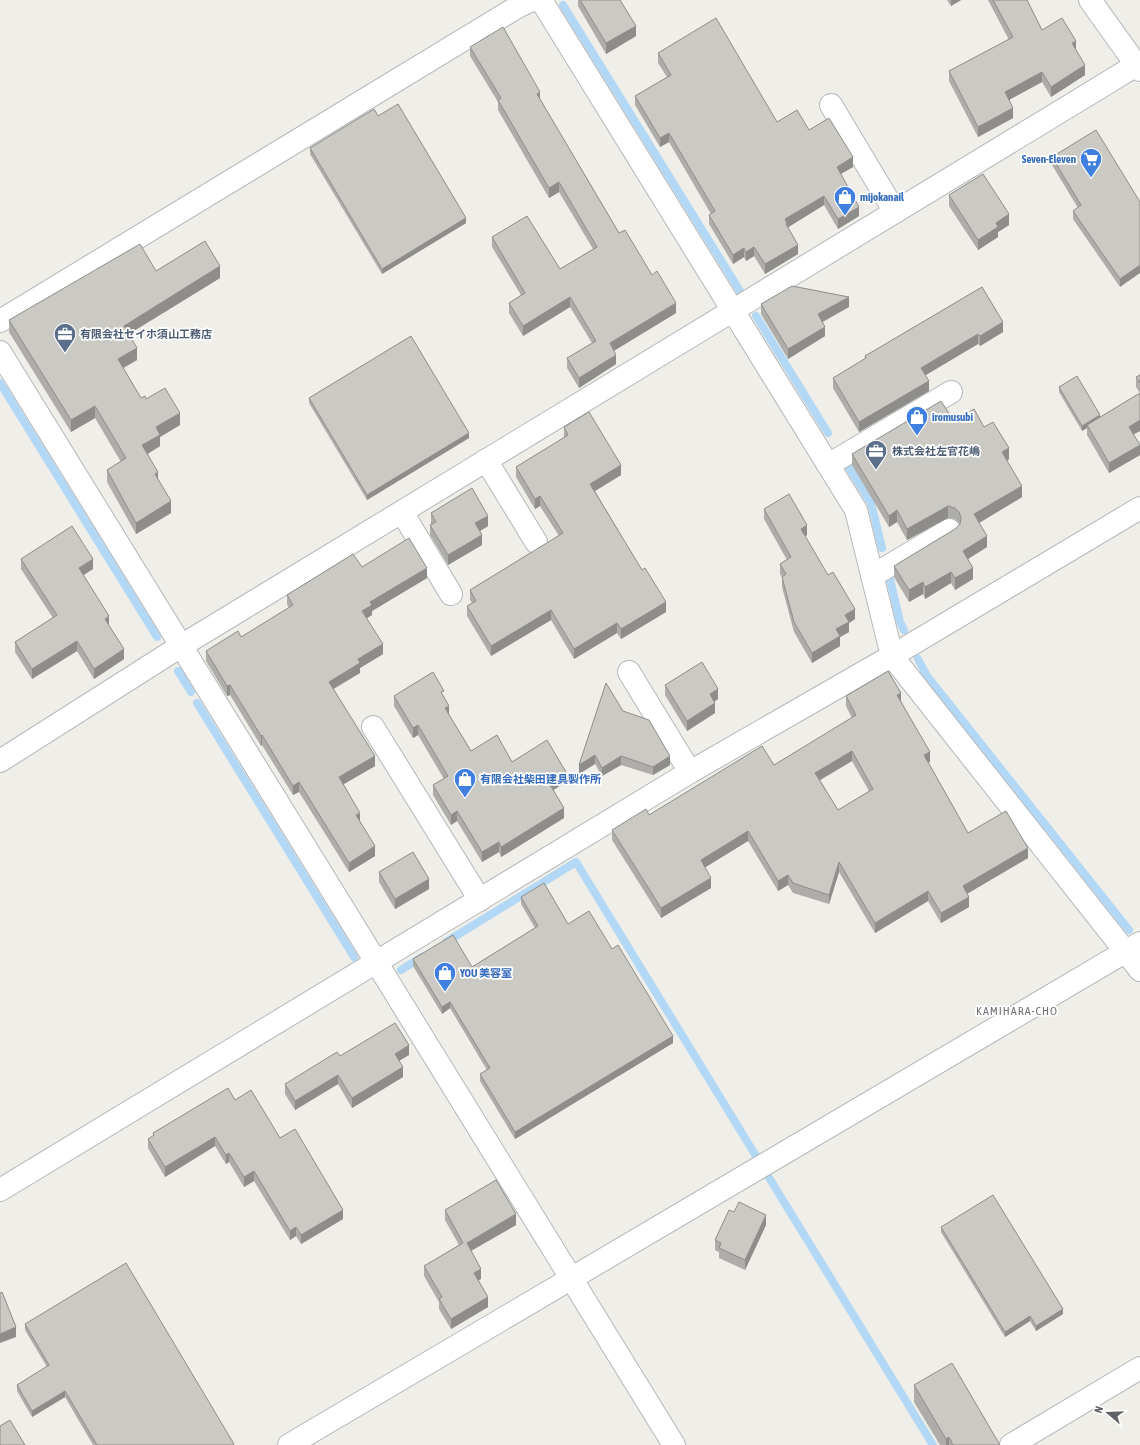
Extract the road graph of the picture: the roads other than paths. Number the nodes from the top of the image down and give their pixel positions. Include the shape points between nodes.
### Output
1 (532, 0) edge
2 (541, 0) edge
3 (1090, 0) edge
4 (1139, 67) edge
5 (831, 106) dead end
6 (894, 212) junction
7 (733, 310) junction
8 (0, 321) edge
9 (0, 352) edge
10 (951, 392) dead end
11 (486, 460) junction
12 (828, 465) junction
13 (1140, 508) edge
14 (402, 512) junction
15 (949, 530) dead end
16 (536, 542) dead end
17 (872, 576) junction
18 (451, 594) dead end
19 (181, 646) junction
20 (892, 656) junction
21 (629, 672) dead end
22 (373, 726) dead end
23 (0, 761) edge
24 (690, 772) junction
25 (480, 900) junction
26 (1133, 947) edge
27 (377, 963) junction
28 (1140, 970) edge
29 (0, 1190) edge
30 (571, 1278) junction
31 (1140, 1368) edge
32 (289, 1445) edge
33 (674, 1445) edge
34 (1011, 1445) edge

1 - 8 street
2 - 7 street
3 - 4 street
4 - 6 street
5 - 6 street
6 - 7 street
7 - 11 street
7 - 12 street
9 - 19 street
10 - 12 street
11 - 14 street
11 - 16 street
12 - 17 street via 856,510
13 - 20 street
14 - 18 street
14 - 19 street
15 - 17 street
17 - 20 street
19 - 23 street
19 - 27 street
20 - 24 street
20 - 26 street
21 - 24 street
22 - 25 street
24 - 25 street
25 - 27 street
26 - 28 street
26 - 30 street
27 - 29 street
27 - 30 street
30 - 32 street
30 - 33 street
31 - 34 street

